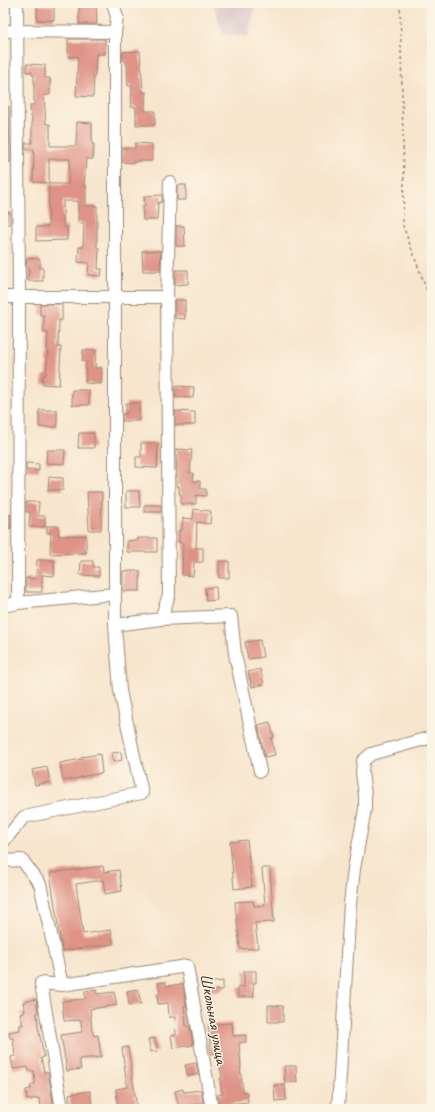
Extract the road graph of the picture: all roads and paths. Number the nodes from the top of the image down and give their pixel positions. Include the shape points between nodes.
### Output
1 (17, 3) edge
2 (113, 3) edge
3 (400, 3) edge
4 (3, 31) edge
5 (16, 31) junction
6 (115, 32) junction
7 (170, 182) dead end
8 (3, 297) edge
9 (19, 297) junction
10 (116, 297) junction
11 (167, 297) junction
12 (432, 304) edge
13 (115, 594) junction
14 (18, 603) junction
15 (3, 606) edge
16 (161, 619) junction
17 (115, 625) junction
18 (432, 737) edge
19 (260, 771) dead end
20 (3, 842) edge
21 (3, 861) edge
22 (62, 984) junction
23 (62, 1109) edge
24 (212, 1109) edge
25 (338, 1109) edge

1 - 5 street
2 - 6 street via 117,17
3 - 12 path via 403,226
4 - 5 street
5 - 6 street
5 - 9 street
6 - 10 street
7 - 11 street
8 - 9 street
9 - 10 street
9 - 14 street
10 - 11 street
10 - 13 street
11 - 16 street via 169,595
13 - 14 street
13 - 17 street
14 - 15 street
16 - 17 street
16 - 19 street via 231,616 235,654
17 - 20 street via 120,691 142,793 24,817
18 - 25 street via 371,754 363,761 365,809 350,904
21 - 22 street via 22,860 40,884
22 - 23 street via 42,984
22 - 24 street, Школьная улица via 187,966

